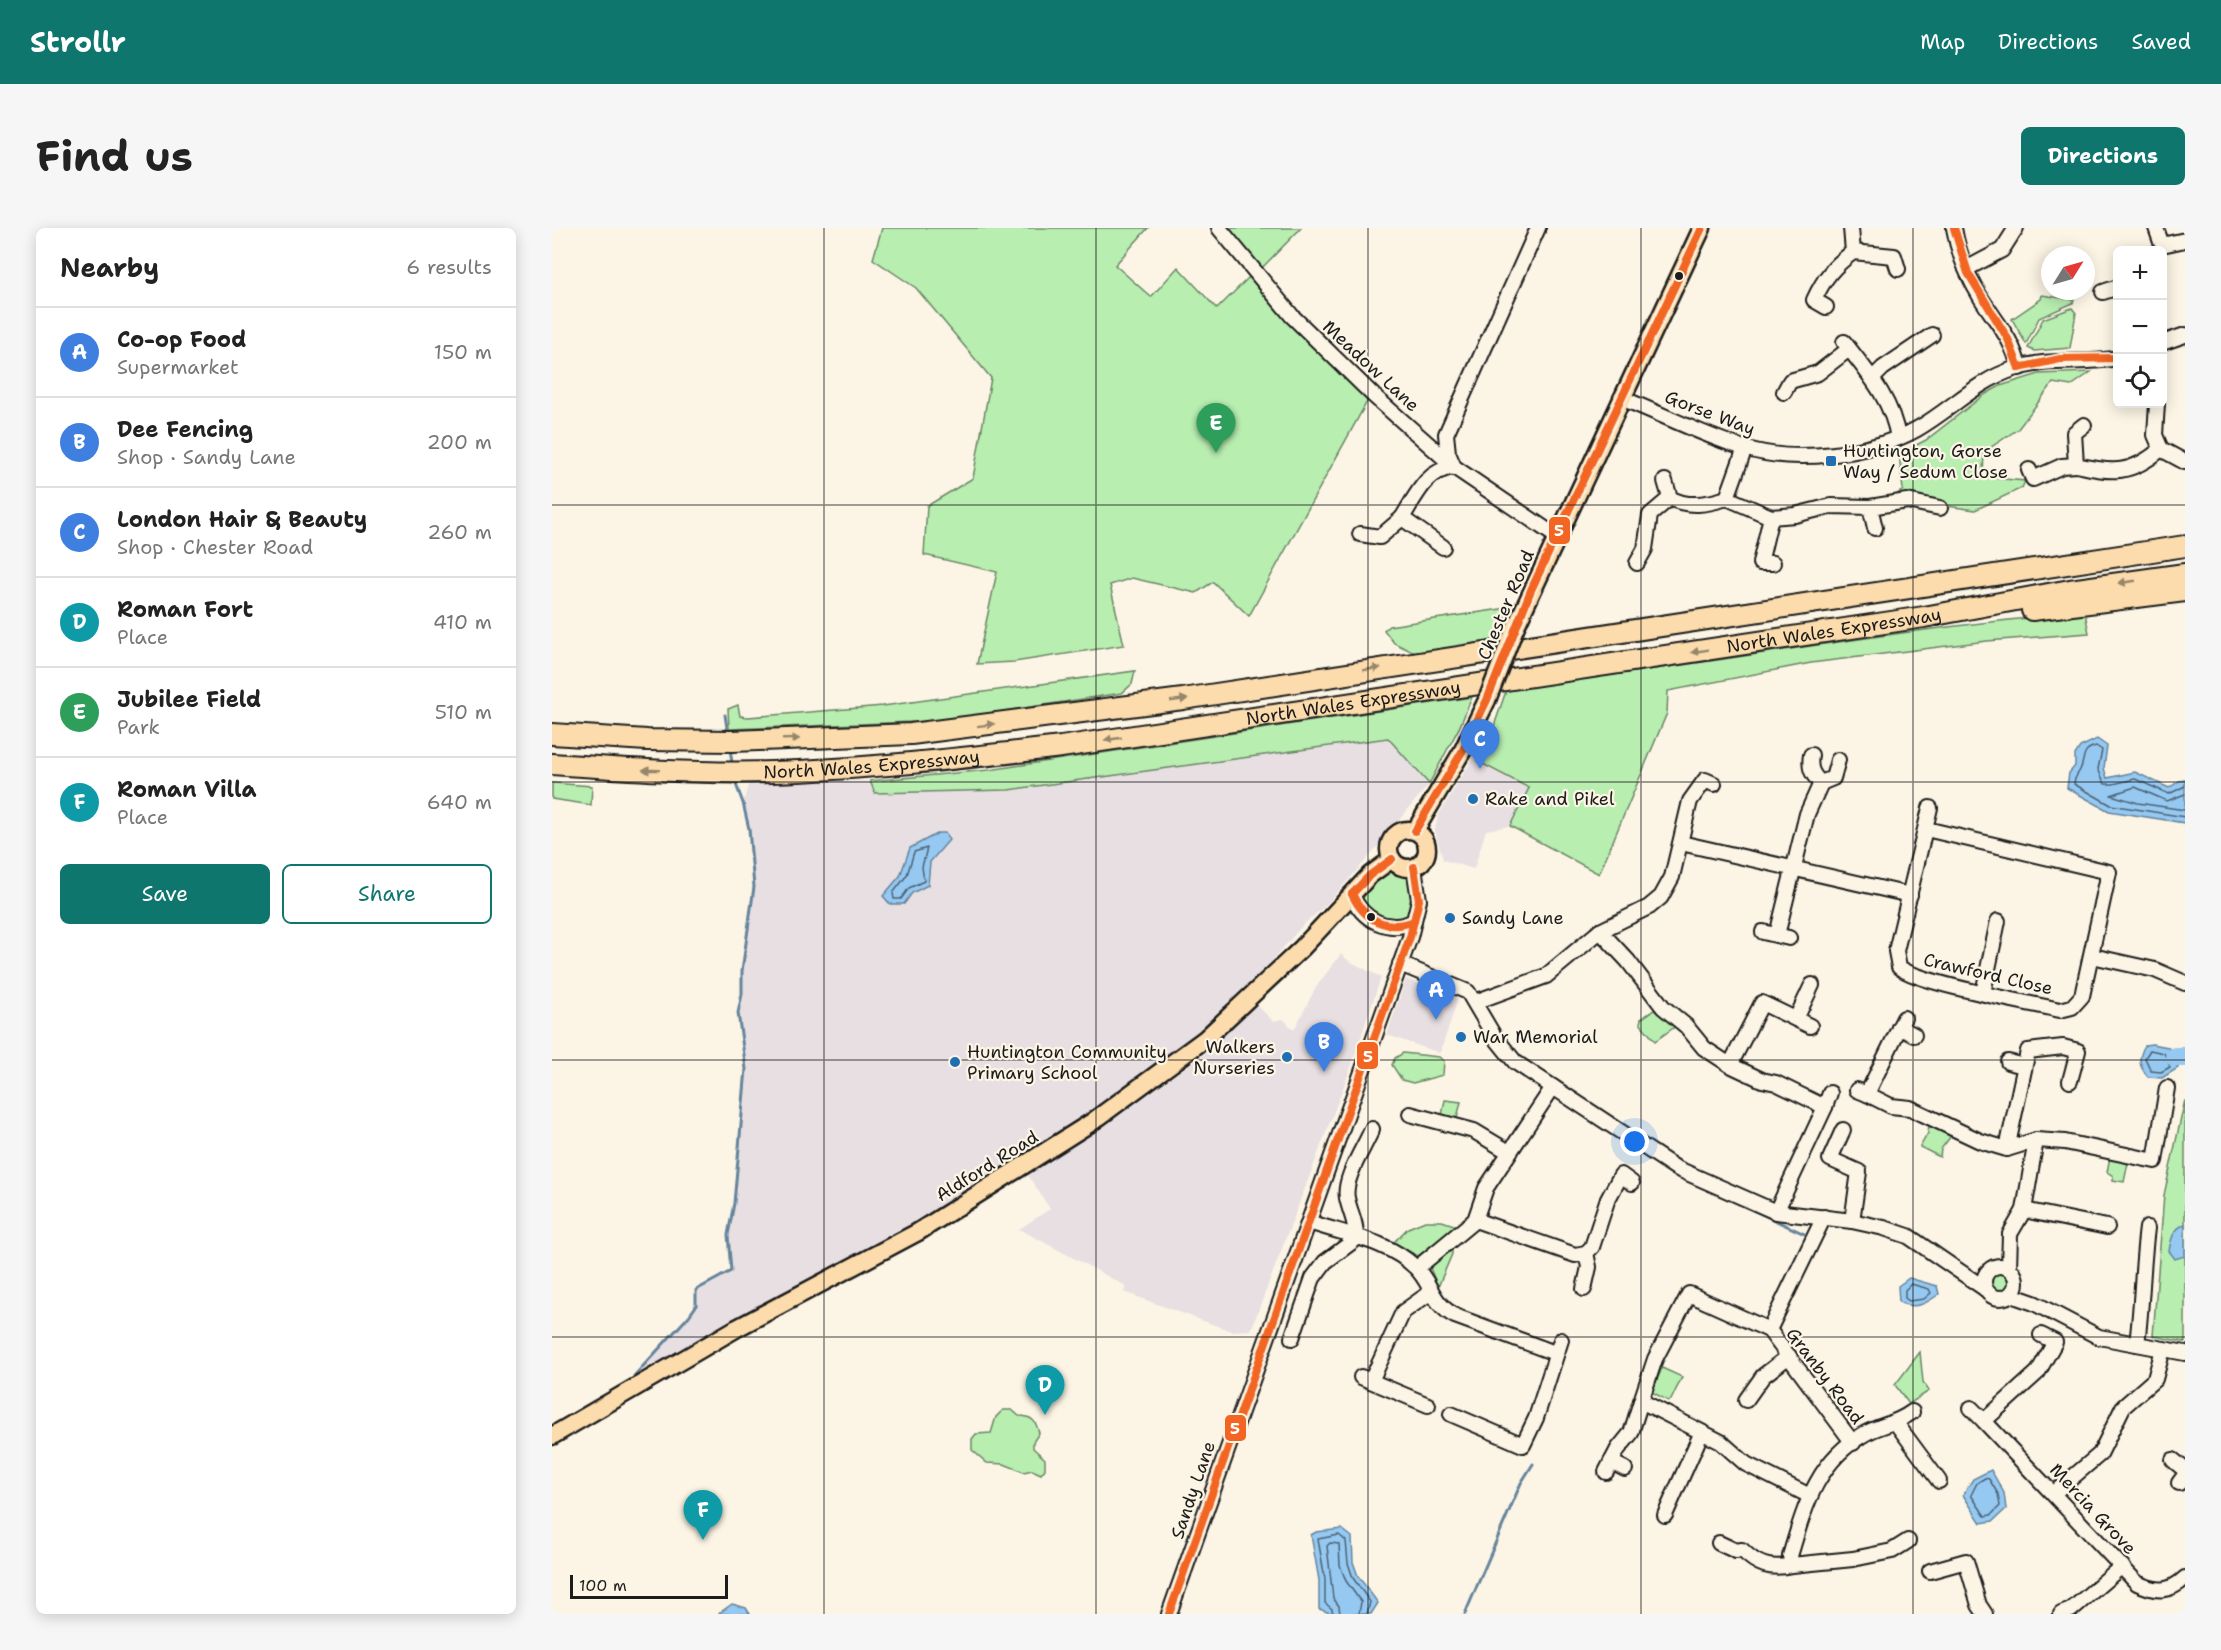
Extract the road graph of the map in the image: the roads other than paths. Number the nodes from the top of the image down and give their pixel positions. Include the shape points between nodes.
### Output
1 (1219, 228) edge
2 (1538, 228) edge
3 (1702, 228) edge
4 (1851, 228) edge
5 (1954, 228) edge
6 (2016, 228) edge
7 (2156, 228) edge
8 (2185, 240) edge
9 (2158, 246) edge
10 (2165, 246) edge
11 (1854, 252) junction
12 (1896, 257) dead end
13 (1966, 269) junction
14 (2113, 288) edge
15 (2103, 291) dead end
16 (1814, 304) dead end
17 (1931, 333) dead end
18 (2185, 335) edge
19 (2167, 342) edge
20 (2113, 357) edge
21 (2019, 368) junction
22 (1873, 378) junction
23 (1786, 381) dead end
24 (1621, 398) junction
25 (2157, 408) edge
26 (2075, 428) dead end
27 (1899, 438) junction
28 (1745, 448) junction
29 (2161, 449) junction
30 (2185, 462) edge
31 (2076, 465) junction
32 (1454, 467) junction
33 (2029, 479) dead end
34 (1665, 481) dead end
35 (1670, 498) junction
36 (1727, 498) junction
37 (1870, 507) junction
38 (1940, 508) dead end
39 (1771, 517) junction
40 (1402, 518) junction
41 (1875, 528) dead end
42 (1360, 534) dead end
43 (1557, 537) junction
44 (2185, 546) edge
45 (1443, 548) dead end
46 (1637, 563) dead end
47 (1762, 564) dead end
48 (2185, 574) edge
49 (2185, 591) edge
50 (1924, 617) junction
51 (552, 734) edge
52 (1811, 755) dead end
53 (1838, 760) dead end
54 (552, 764) edge
55 (1706, 778) dead end
56 (1821, 783) junction
57 (1930, 808) dead end
58 (1926, 829) junction
59 (1414, 831) junction
60 (1681, 843) junction
61 (1392, 859) junction
62 (1414, 867) junction
63 (1793, 870) junction
64 (1352, 894) junction
65 (1910, 895) junction
66 (1414, 921) junction
67 (1998, 921) dead end
68 (1600, 931) junction
69 (1776, 935) dead end
70 (2092, 956) junction
71 (1400, 964) junction
72 (2185, 983) edge
73 (1812, 985) dead end
74 (1983, 993) junction
75 (1475, 1002) junction
76 (1796, 1019) junction
77 (1810, 1026) dead end
78 (1914, 1035) dead end
79 (2008, 1062) dead end
80 (1730, 1065) junction
81 (2024, 1066) junction
82 (2070, 1081) dead end
83 (1553, 1087) junction
84 (2167, 1088) dead end
85 (1830, 1093) dead end
86 (1825, 1107) junction
87 (1410, 1114) dead end
88 (1372, 1129) dead end
89 (1844, 1130) dead end
90 (2036, 1140) junction
91 (2007, 1149) junction
92 (1509, 1152) junction
93 (1622, 1176) dead end
94 (2024, 1210) junction
95 (1776, 1212) junction
96 (1824, 1217) junction
97 (1475, 1220) junction
98 (1852, 1221) junction
99 (1309, 1222) junction
100 (2107, 1227) dead end
101 (2146, 1228) dead end
102 (1356, 1239) junction
103 (1586, 1253) junction
104 (2008, 1265) junction
105 (1417, 1268) junction
106 (1984, 1283) junction
107 (1676, 1287) dead end
108 (1584, 1288) dead end
109 (2013, 1290) junction
110 (1431, 1292) junction
111 (1689, 1294) junction
112 (1769, 1330) junction
113 (2042, 1335) dead end
114 (1292, 1338) dead end
115 (2137, 1344) junction
116 (2163, 1349) junction
117 (2185, 1353) edge
118 (1789, 1356) junction
119 (1752, 1395) dead end
120 (1641, 1401) junction
121 (1428, 1405) dead end
122 (1971, 1408) dead end
123 (1912, 1412) dead end
124 (1451, 1414) dead end
125 (1984, 1421) junction
126 (1896, 1423) junction
127 (1701, 1434) junction
128 (552, 1436) edge
129 (1853, 1443) junction
130 (2174, 1460) dead end
131 (1625, 1469) dead end
132 (1937, 1471) dead end
133 (2183, 1476) edge
134 (2054, 1493) junction
135 (1808, 1495) junction
136 (1665, 1515) dead end
137 (1908, 1541) dead end
138 (1719, 1544) dead end
139 (1791, 1564) junction
140 (2122, 1566) junction
141 (1930, 1571) dead end
142 (2185, 1578) edge
143 (1168, 1614) edge
144 (1985, 1614) edge
145 (2061, 1614) edge

1 - 32 street, Meadow Lane via 1292,316
2 - 32 street via 1446,434
3 - 24 main road, Chester Road
4 - 11 street
5 - 13 street
6 - 13 street via 2002,250
7 - 9 street
8 - 10 street
11 - 12 street
11 - 16 street via 1828,273
13 - 21 street via 2002,325
14 - 15 street
17 - 22 street
18 - 19 street
20 - 21 street, Gorse Way via 2060,359
21 - 27 street, Gorse Way via 1991,378
22 - 23 street via 1846,346 1818,373
22 - 27 street via 1886,399
24 - 28 street, Gorse Way
24 - 43 main road, Chester Road
25 - 29 street via 2155,435
26 - 31 street
27 - 28 street, Gorse Way via 1863,450 1823,454 1782,454
28 - 36 street
29 - 30 street
29 - 31 street via 2122,471
31 - 33 street via 2062,466
32 - 40 street via 1441,468 1429,477
32 - 43 street, Meadow Lane
34 - 35 street
35 - 36 street via 1707,504
35 - 46 street via 1650,515 1649,552
36 - 39 street
37 - 38 street via 1907,501
37 - 39 street via 1831,506
37 - 41 street
39 - 47 street
40 - 42 street via 1380,537
40 - 45 street
43 - 59 main road, Chester Road, bridge via 1515,628 1488,700
51 -> 44 highway, North Wales Expressway via 733,741 911,734 1055,717
48 -> 50 highway, North Wales Expressway
49 - 50 highway via 2014,612
50 -> 54 highway, North Wales Expressway via 1061,747 920,763 740,772
52 - 56 street via 1813,777
53 - 56 street via 1833,778
55 - 60 street via 1690,801
56 - 63 street via 1807,814
57 - 58 street, Crawford Close
58 - 65 street, Crawford Close
58 - 70 street, Crawford Close via 2114,867
59 - 61 main road via 1401,831 1394,836 1389,845
59 - 62 main road via 1423,837 1427,847 1425,857
60 - 63 street
60 - 68 street via 1672,877 1661,897
61 - 62 main road via 1404,868
61 - 64 main road, Aldford Road
62 - 66 street, Sandy Lane via 1419,900
63 - 65 street
63 - 69 street
64 - 66 street via 1360,911 1381,924 1397,927
64 - 128 main road, Aldford Road via 1302,948 1205,1039 1092,1122 918,1232 736,1328
65 - 74 street, Crawford Close via 1896,951 1899,967 1910,974
66 - 71 street, Sandy Lane
67 - 74 street
68 - 75 street via 1546,976
68 - 80 street via 1663,1007 1704,1048
70 - 72 street via 2155,970
70 - 74 street, Crawford Close via 2082,996 2072,1007 2060,1010
71 - 75 street via 1468,992
71 - 99 street, Sandy Lane
73 - 76 street
75 - 83 street via 1494,1036 1515,1062
76 - 77 street
76 - 80 street via 1756,999
78 - 91 street via 1902,1023 1862,1092
79 - 81 street
80 - 86 street
81 - 82 street via 2028,1051 2063,1047 2078,1051
81 - 91 street
83 - 92 street
83 - 95 street via 1676,1168
84 - 90 street via 2155,1161 2136,1163 2065,1142
85 - 86 street
86 - 95 street
87 - 92 street via 1474,1131
88 - 102 street via 1347,1188 1346,1197 1357,1227
89 - 98 street via 1830,1159 1859,1172
90 - 91 street
90 - 94 street
92 - 97 street via 1486,1188
93 - 103 street via 1607,1201 1592,1248
94 - 100 street
94 - 104 street via 2010,1234
95 - 96 street
96 - 98 street
96 - 112 street
97 - 103 street via 1575,1255
97 - 105 street
98 - 106 street via 1908,1236
99 - 102 street
99 - 143 street, Sandy Lane
101 - 115 street via 2142,1260 2144,1293
102 - 105 street via 1401,1256
102 - 114 street via 1325,1262 1313,1278
103 - 108 street via 1589,1267
104 - 106 street via 1993,1267
104 - 109 street via 2015,1275
105 - 110 street
106 - 109 street via 1996,1298
107 - 111 street
109 - 115 street via 2098,1337
110 - 121 street via 1402,1312 1366,1379
110 - 124 street via 1442,1308 1455,1316 1558,1347 1528,1448
111 - 112 street
111 - 120 street via 1656,1359
112 - 118 street, Granby Road
113 - 125 street via 2061,1346
115 - 116 street
116 - 117 street
116 - 134 street via 2156,1379 2123,1407 2100,1454
118 - 119 street via 1762,1376
118 - 129 street, Granby Road
120 - 127 street
120 - 131 street via 1631,1433 1609,1467
122 - 125 street, Mercia Grove
123 - 126 street, Granby Road
125 - 134 street, Mercia Grove
126 - 129 street, Granby Road via 1866,1433
126 - 132 street
127 - 135 street via 1720,1442 1746,1464
127 - 136 street
129 - 135 street, Granby Road via 1826,1468
130 - 133 street
134 - 140 street, Mercia Grove
135 - 139 street, Granby Road
137 - 139 street via 1892,1551 1853,1559
138 - 139 street via 1742,1550 1756,1563 1770,1568
140 - 142 street, Mercia Grove via 2137,1583 2152,1590 2167,1590
140 - 145 street via 2071,1610
141 - 144 street via 1971,1559 1979,1605

